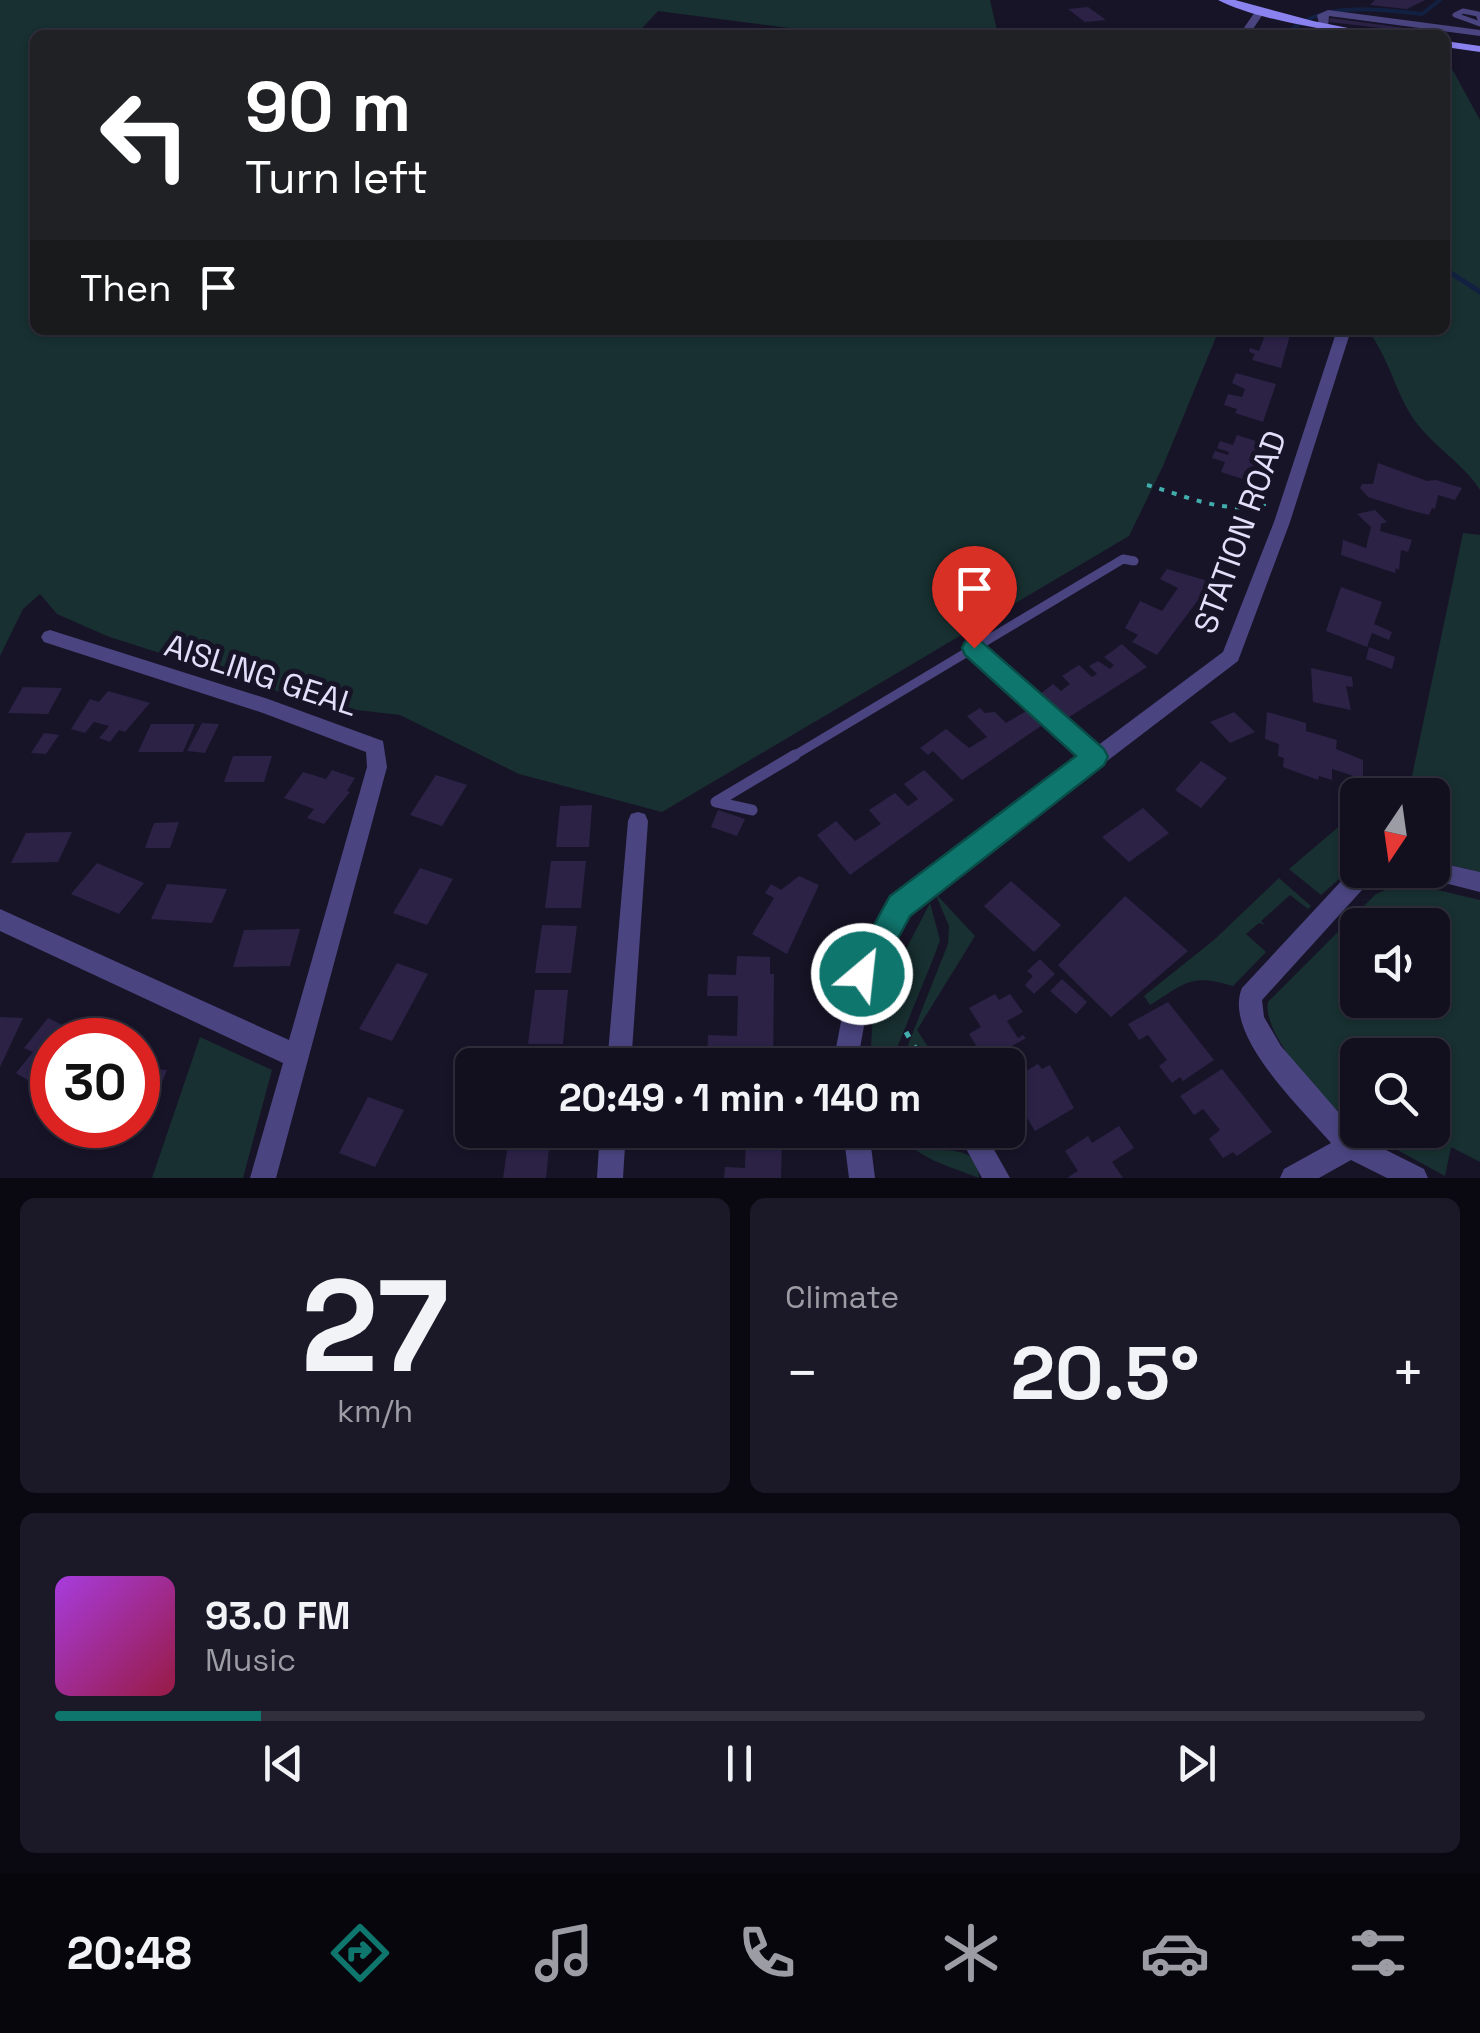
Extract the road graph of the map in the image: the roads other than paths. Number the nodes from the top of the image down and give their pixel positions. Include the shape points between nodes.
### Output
1 (1224, 0) edge
2 (1260, 11) junction
3 (1323, 26) junction
4 (1247, 30) edge
5 (1344, 30) edge
6 (1480, 33) edge
7 (1450, 45) edge
8 (1480, 51) edge
9 (1342, 335) edge
10 (1134, 562) dead end
11 (50, 638) dead end
12 (974, 648) junction
13 (1095, 757) junction
14 (752, 810) dead end
15 (638, 821) dead end
16 (1450, 874) edge
17 (1480, 882) edge
18 (1349, 888) edge
19 (0, 920) edge
20 (619, 1048) edge
21 (848, 1048) edge
22 (298, 1056) junction
23 (1340, 1133) edge
24 (612, 1148) edge
25 (858, 1148) edge
26 (980, 1148) edge
27 (1347, 1148) edge
28 (1355, 1148) edge
29 (263, 1178) edge
30 (610, 1178) edge
31 (862, 1178) edge
32 (997, 1178) edge
33 (1293, 1178) edge
34 (1415, 1178) edge

1 - 2 main road
2 - 3 main road
2 - 4 street
3 - 5 main road
3 - 6 street via 1328,13
7 - 8 main road
9 - 13 street, STATION ROAD via 1231,656
10 - 12 lane via 1123,559
11 - 22 street, AISLING GEAL via 376,747 377,767
12 - 13 lane
12 - 14 lane via 716,802
13 - 21 street, STATION ROAD via 900,906 862,974
15 - 20 street
16 - 17 street
18 - 23 street via 1250,996 1252,1020 1272,1055
19 - 22 street
22 - 29 street, AISLING GEAL
24 - 30 street
25 - 31 street
26 - 32 street
27 - 33 street
28 - 34 street

